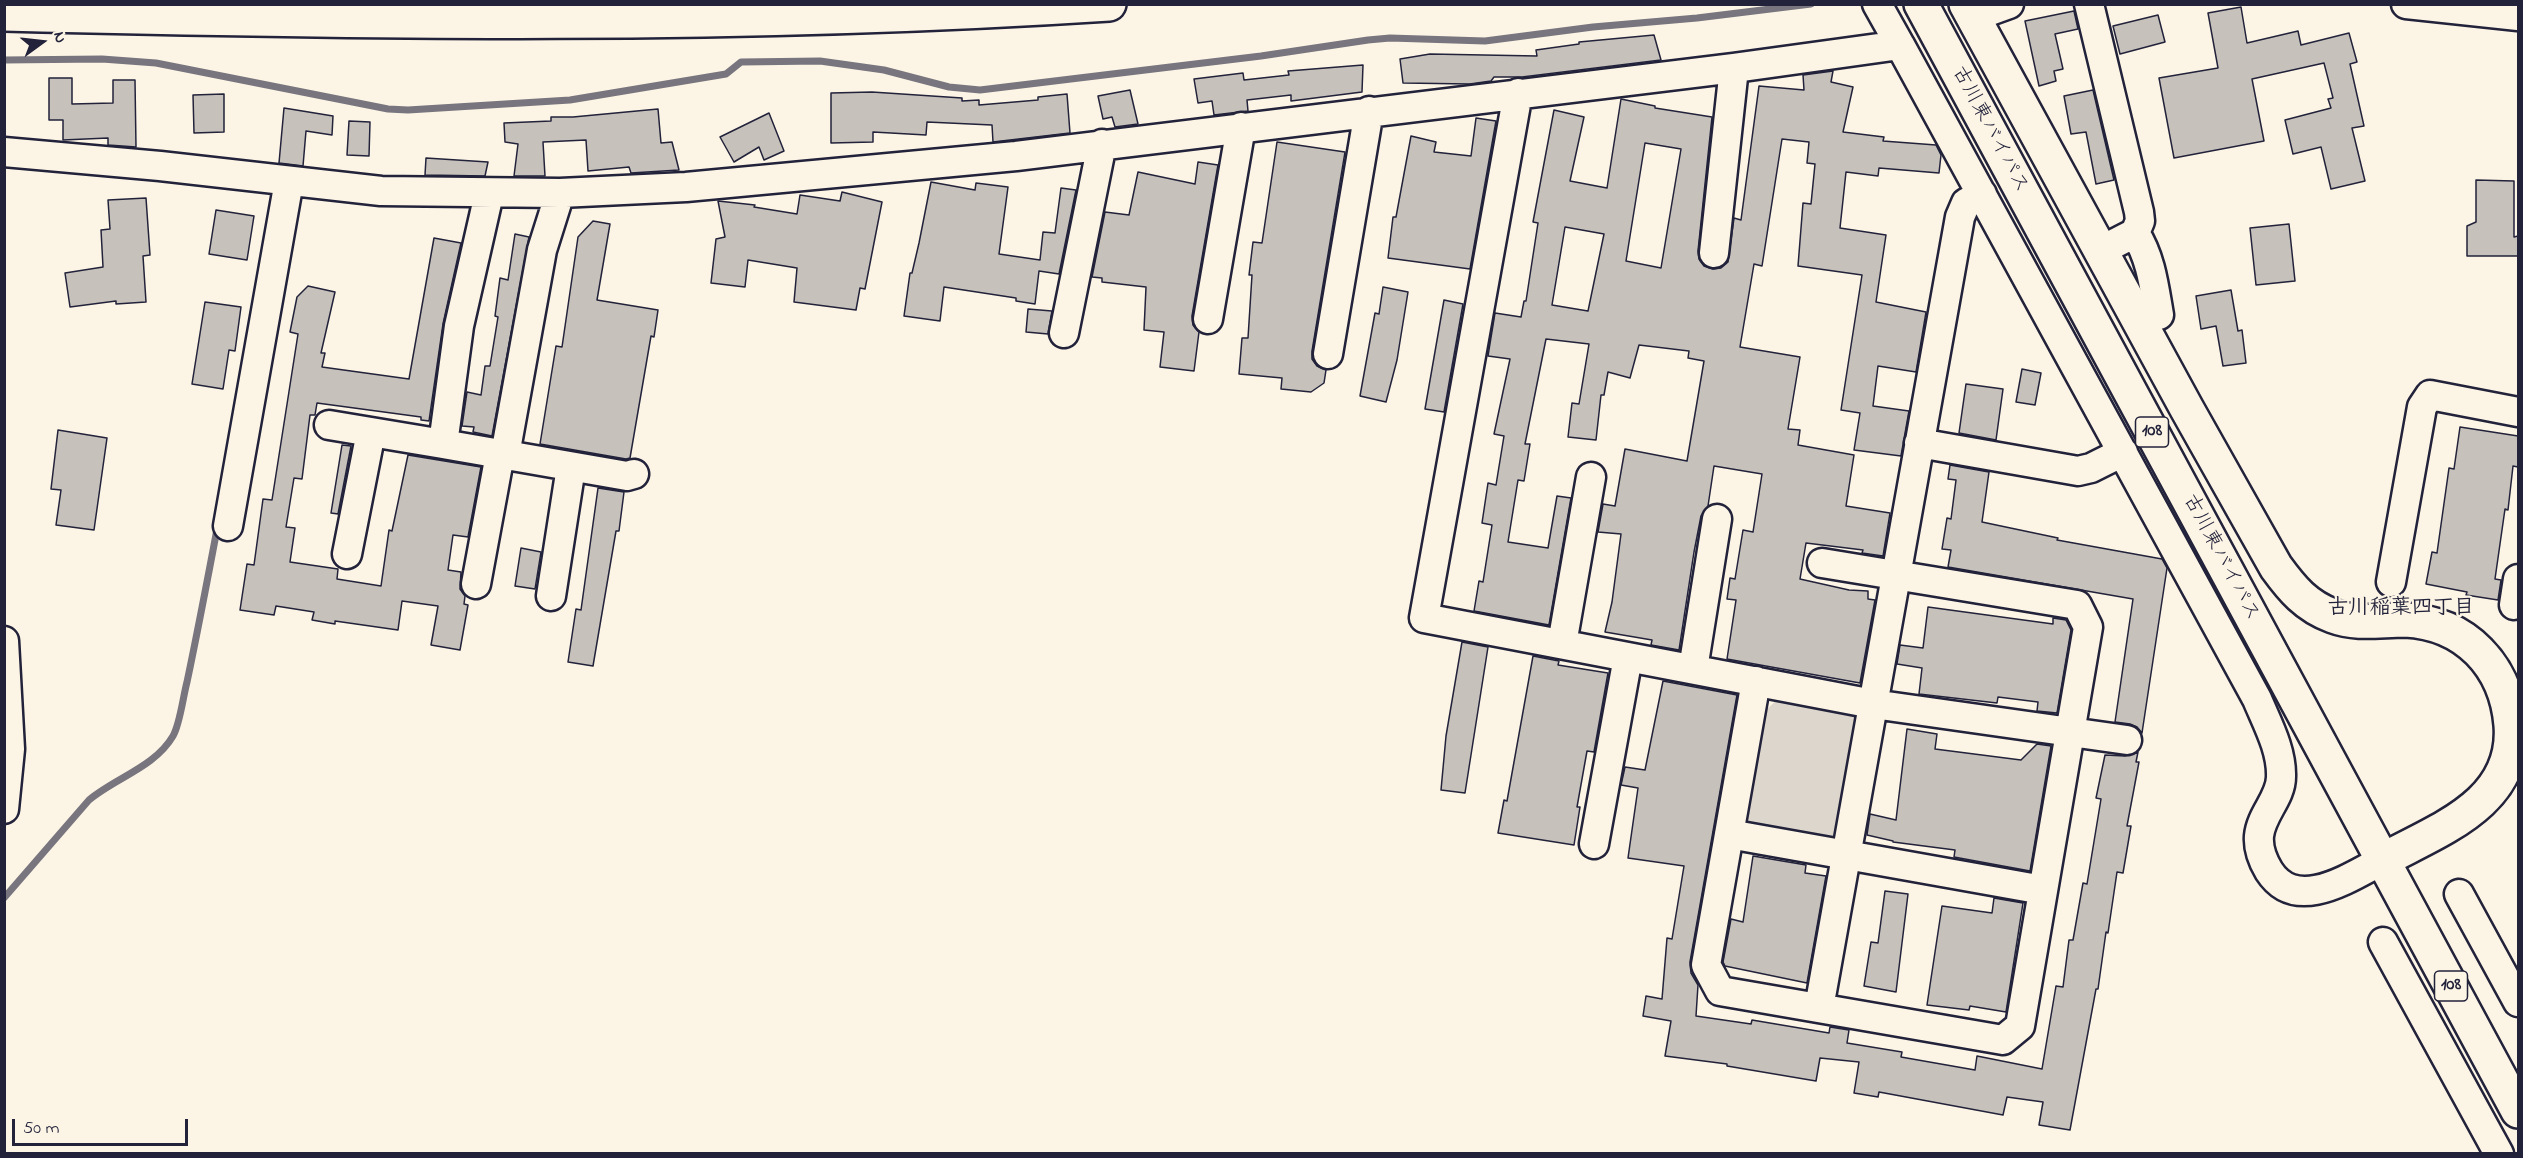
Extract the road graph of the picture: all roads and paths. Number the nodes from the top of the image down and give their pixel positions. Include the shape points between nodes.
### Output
1 (1109, 4) edge
2 (1877, 4) edge
3 (1921, 4) edge
4 (2009, 4) edge
5 (2089, 4) edge
6 (2406, 4) edge
7 (1969, 11) edge
8 (4, 14) edge
9 (2518, 16) edge
10 (1900, 45) junction
11 (1734, 68) junction
12 (1518, 93) junction
13 (1369, 111) junction
14 (1241, 127) junction
15 (1102, 144) junction
16 (4, 152) edge
17 (289, 181) junction
18 (560, 193) junction
19 (489, 194) junction
20 (1982, 194) junction
21 (2135, 233) junction
22 (2100, 251) junction
23 (1714, 253) dead end
24 (2159, 315) dead end
25 (1208, 319) dead end
26 (1064, 333) dead end
27 (1328, 354) dead end
28 (2518, 412) edge
29 (329, 425) dead end
30 (371, 432) junction
31 (1919, 443) junction
32 (443, 444) junction
33 (2123, 452) junction
34 (503, 455) junction
35 (571, 467) junction
36 (634, 474) dead end
37 (1591, 477) dead end
38 (1717, 519) dead end
39 (228, 526) dead end
40 (347, 554) dead end
41 (1822, 563) dead end
42 (1896, 577) junction
43 (2391, 582) dead end
44 (476, 584) dead end
45 (551, 596) dead end
46 (4, 641) edge
47 (1562, 644) junction
48 (1628, 657) junction
49 (1694, 669) junction
50 (1756, 681) junction
51 (1874, 704) junction
52 (2070, 732) junction
53 (2127, 740) dead end
54 (4, 809) edge
55 (1729, 834) junction
56 (1594, 844) dead end
57 (1847, 855) junction
58 (2383, 860) junction
59 (2043, 890) junction
60 (2459, 894) dead end
61 (2384, 942) dead end
62 (2518, 1002) edge
63 (1820, 1008) junction
64 (2518, 1111) edge
65 (2499, 1154) edge

1 - 8 main road via 888,16 592,21 271,21
2 - 10 street
3 - 58 main road, 古川東バイパス / 108
4 - 7 street
5 - 21 street via 2139,212
6 - 9 street
7 - 22 main road
10 - 11 street
10 - 20 street
11 - 12 street
11 - 23 street
12 - 13 street
12 - 47 street via 1424,618
13 - 14 street
13 - 27 street
14 - 15 street
14 - 25 street
15 - 18 street via 1016,156 697,186
15 - 26 street
16 - 17 street
17 - 19 street via 381,191
17 - 39 street
18 - 19 street
18 - 34 street via 542,250
19 - 32 street via 459,326
20 - 31 street via 1966,203 1960,217
20 - 33 street
21 - 22 street
21 - 24 street via 2150,266
22 - 58 main road via 2260,541 2298,596 2310,606 2344,620 2406,620 2438,627 2472,645 2497,672 2511,729 2510,751 2494,789 2472,810
28 - 43 street via 2430,395 2422,407
29 - 30 street
30 - 32 street
30 - 40 street
31 - 33 street via 2078,471
31 - 42 street
32 - 34 street
33 - 58 street via 2250,682 2274,739 2281,779 2261,826 2259,838 2265,865 2283,884 2305,892 2327,888
34 - 35 street
34 - 44 street
35 - 36 street
35 - 45 street
37 - 47 street
38 - 49 street
41 - 42 street
42 - 51 street
42 - 52 street via 2077,605 2088,627
46 - 54 street via 10,749
47 - 48 street
48 - 49 street
48 - 56 street
49 - 50 street
50 - 51 street
50 - 55 street
51 - 52 street
51 - 57 street
52 - 53 street
52 - 59 street
55 - 57 street
55 - 63 street via 1706,964 1710,974 1720,991
57 - 59 street
57 - 63 street
58 - 64 main road, 古川東バイパス / 108
59 - 63 street via 2020,1026 2003,1040
60 - 62 street
61 - 65 street

